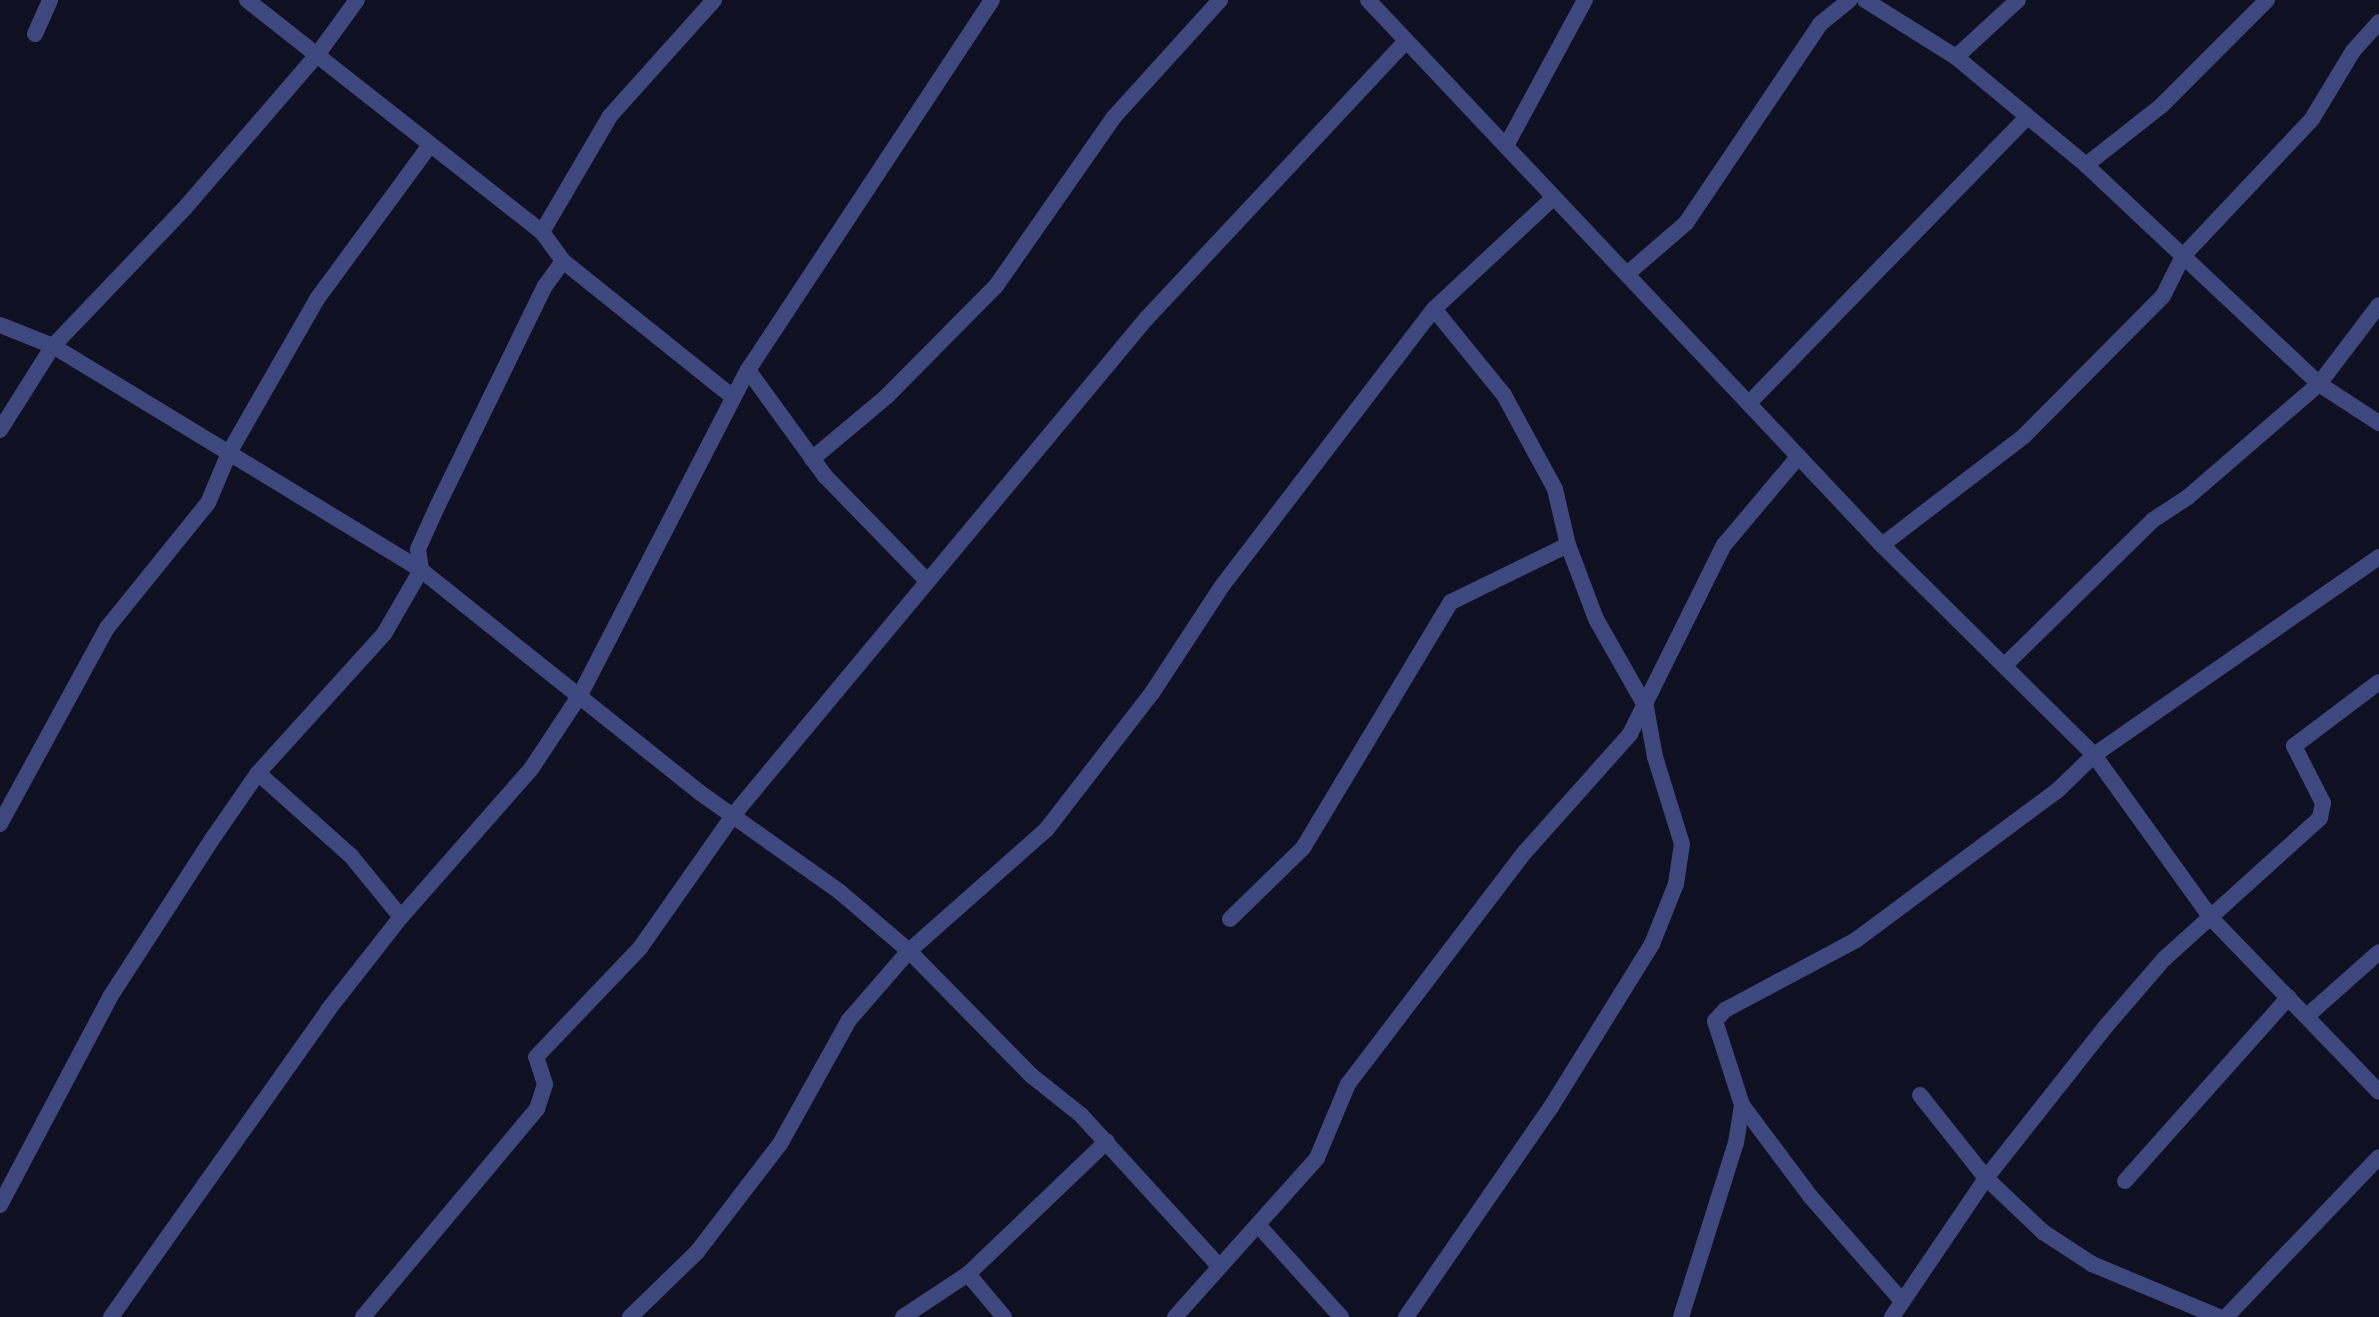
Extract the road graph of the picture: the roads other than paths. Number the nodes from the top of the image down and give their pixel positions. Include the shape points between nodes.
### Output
1 (50, 0) edge
2 (247, 0) edge
3 (357, 0) edge
4 (714, 0) edge
5 (992, 0) edge
6 (1220, 0) edge
7 (1368, 0) edge
8 (1585, 0) edge
9 (1850, 0) edge
10 (1865, 0) edge
11 (2018, 0) edge
12 (2267, 0) edge
13 (2379, 22) edge
14 (35, 34) dead end
15 (1406, 41) junction
16 (317, 55) junction
17 (1956, 57) junction
18 (2026, 118) junction
19 (430, 145) junction
20 (1506, 146) junction
21 (2086, 165) junction
22 (1553, 198) junction
23 (542, 232) junction
24 (2183, 256) junction
25 (563, 261) junction
26 (1627, 274) junction
27 (2379, 305) edge
28 (1434, 309) junction
29 (0, 325) edge
30 (53, 346) junction
31 (748, 370) junction
32 (2319, 384) junction
33 (733, 397) junction
34 (1751, 401) junction
35 (2379, 423) edge
36 (0, 430) edge
37 (230, 451) junction
38 (1799, 456) junction
39 (812, 459) junction
40 (1568, 545) junction
41 (1882, 545) junction
42 (2379, 557) edge
43 (421, 570) junction
44 (927, 581) junction
45 (2006, 664) junction
46 (2379, 682) edge
47 (580, 695) junction
48 (1646, 707) junction
49 (2094, 755) junction
50 (258, 773) junction
51 (735, 813) junction
52 (0, 824) edge
53 (401, 917) junction
54 (1230, 919) dead end
55 (2212, 919) junction
56 (909, 951) junction
57 (2379, 952) edge
58 (2289, 997) junction
59 (2307, 1016) junction
60 (2379, 1092) edge
61 (1920, 1095) dead end
62 (1742, 1105) junction
63 (1107, 1141) junction
64 (2379, 1157) edge
65 (1986, 1178) junction
66 (2125, 1181) dead end
67 (0, 1205) edge
68 (1258, 1225) junction
69 (1217, 1264) junction
70 (968, 1274) junction
71 (1901, 1300) junction
72 (111, 1317) edge
73 (363, 1317) edge
74 (630, 1317) edge
75 (903, 1317) edge
76 (1004, 1317) edge
77 (1175, 1317) edge
78 (1341, 1317) edge
79 (1406, 1317) edge
80 (1681, 1317) edge
81 (1892, 1317) edge
82 (2219, 1317) edge
83 (2226, 1317) edge

1 - 14 street
2 - 16 street
3 - 16 street
4 - 23 street via 610,116
5 - 31 street
6 - 39 street via 1114,117 996,286 887,396
7 - 15 street
8 - 20 street
9 - 26 street via 1820,24 1686,223
10 - 17 street
11 - 17 street
12 - 21 street via 2161,106
13 - 24 street via 2353,51 2312,119
15 - 20 street
15 - 44 street via 1146,319
16 - 19 street
16 - 30 street via 184,209
17 - 18 street
18 - 21 street
18 - 34 street
19 - 23 street
19 - 37 street via 317,299
20 - 22 street
21 - 24 street
22 - 26 street
22 - 28 street
23 - 25 street
24 - 32 street
24 - 41 street via 2163,296 2024,436
25 - 33 street
25 - 43 street via 545,286 418,549
26 - 34 street
27 - 32 street
28 - 40 street via 1504,395 1534,445 1555,489
28 - 56 street via 1222,586 1152,693 1046,830
29 - 30 street
30 - 36 street
30 - 37 street
31 - 33 street
31 - 39 street
32 - 35 street
32 - 45 street via 2188,497 2153,520
33 - 47 street
34 - 38 street
37 - 43 street
37 - 52 street via 208,503 107,628
38 - 41 street
38 - 48 street via 1724,545 1688,609
39 - 44 street
40 - 48 street via 1596,619
40 - 54 street via 1451,602 1303,848
41 - 45 street
42 - 49 street
43 - 47 street
43 - 50 street via 367,657 318,702
44 - 51 street
45 - 49 street
46 - 55 street via 2294,746 2323,812
47 - 51 street via 699,792
47 - 53 street via 531,769
48 - 68 street via 1611,760 1525,852 1400,1014 1348,1084 1317,1158
48 - 79 street via 1655,757 1682,844 1676,884 1652,944 1623,993
49 - 55 street
49 - 62 street via 2045,800 1856,940 1725,1010 1715,1021
50 - 53 street via 351,856
50 - 67 street via 110,997
51 - 56 street
51 - 73 street via 640,948 536,1057 545,1084 537,1109
53 - 72 street
55 - 58 street
55 - 65 street via 2155,970
56 - 63 street via 1032,1076
56 - 74 street via 849,1020 780,1144 716,1228
57 - 59 street
58 - 59 street
58 - 66 street
59 - 60 street
61 - 65 street
62 - 71 street via 1810,1196
62 - 80 street via 1736,1143
63 - 69 street
63 - 70 street
64 - 83 street
65 - 71 street
65 - 82 street via 2043,1232 2092,1264
68 - 69 street
68 - 78 street
69 - 77 street
70 - 75 street
70 - 76 street
71 - 81 street

